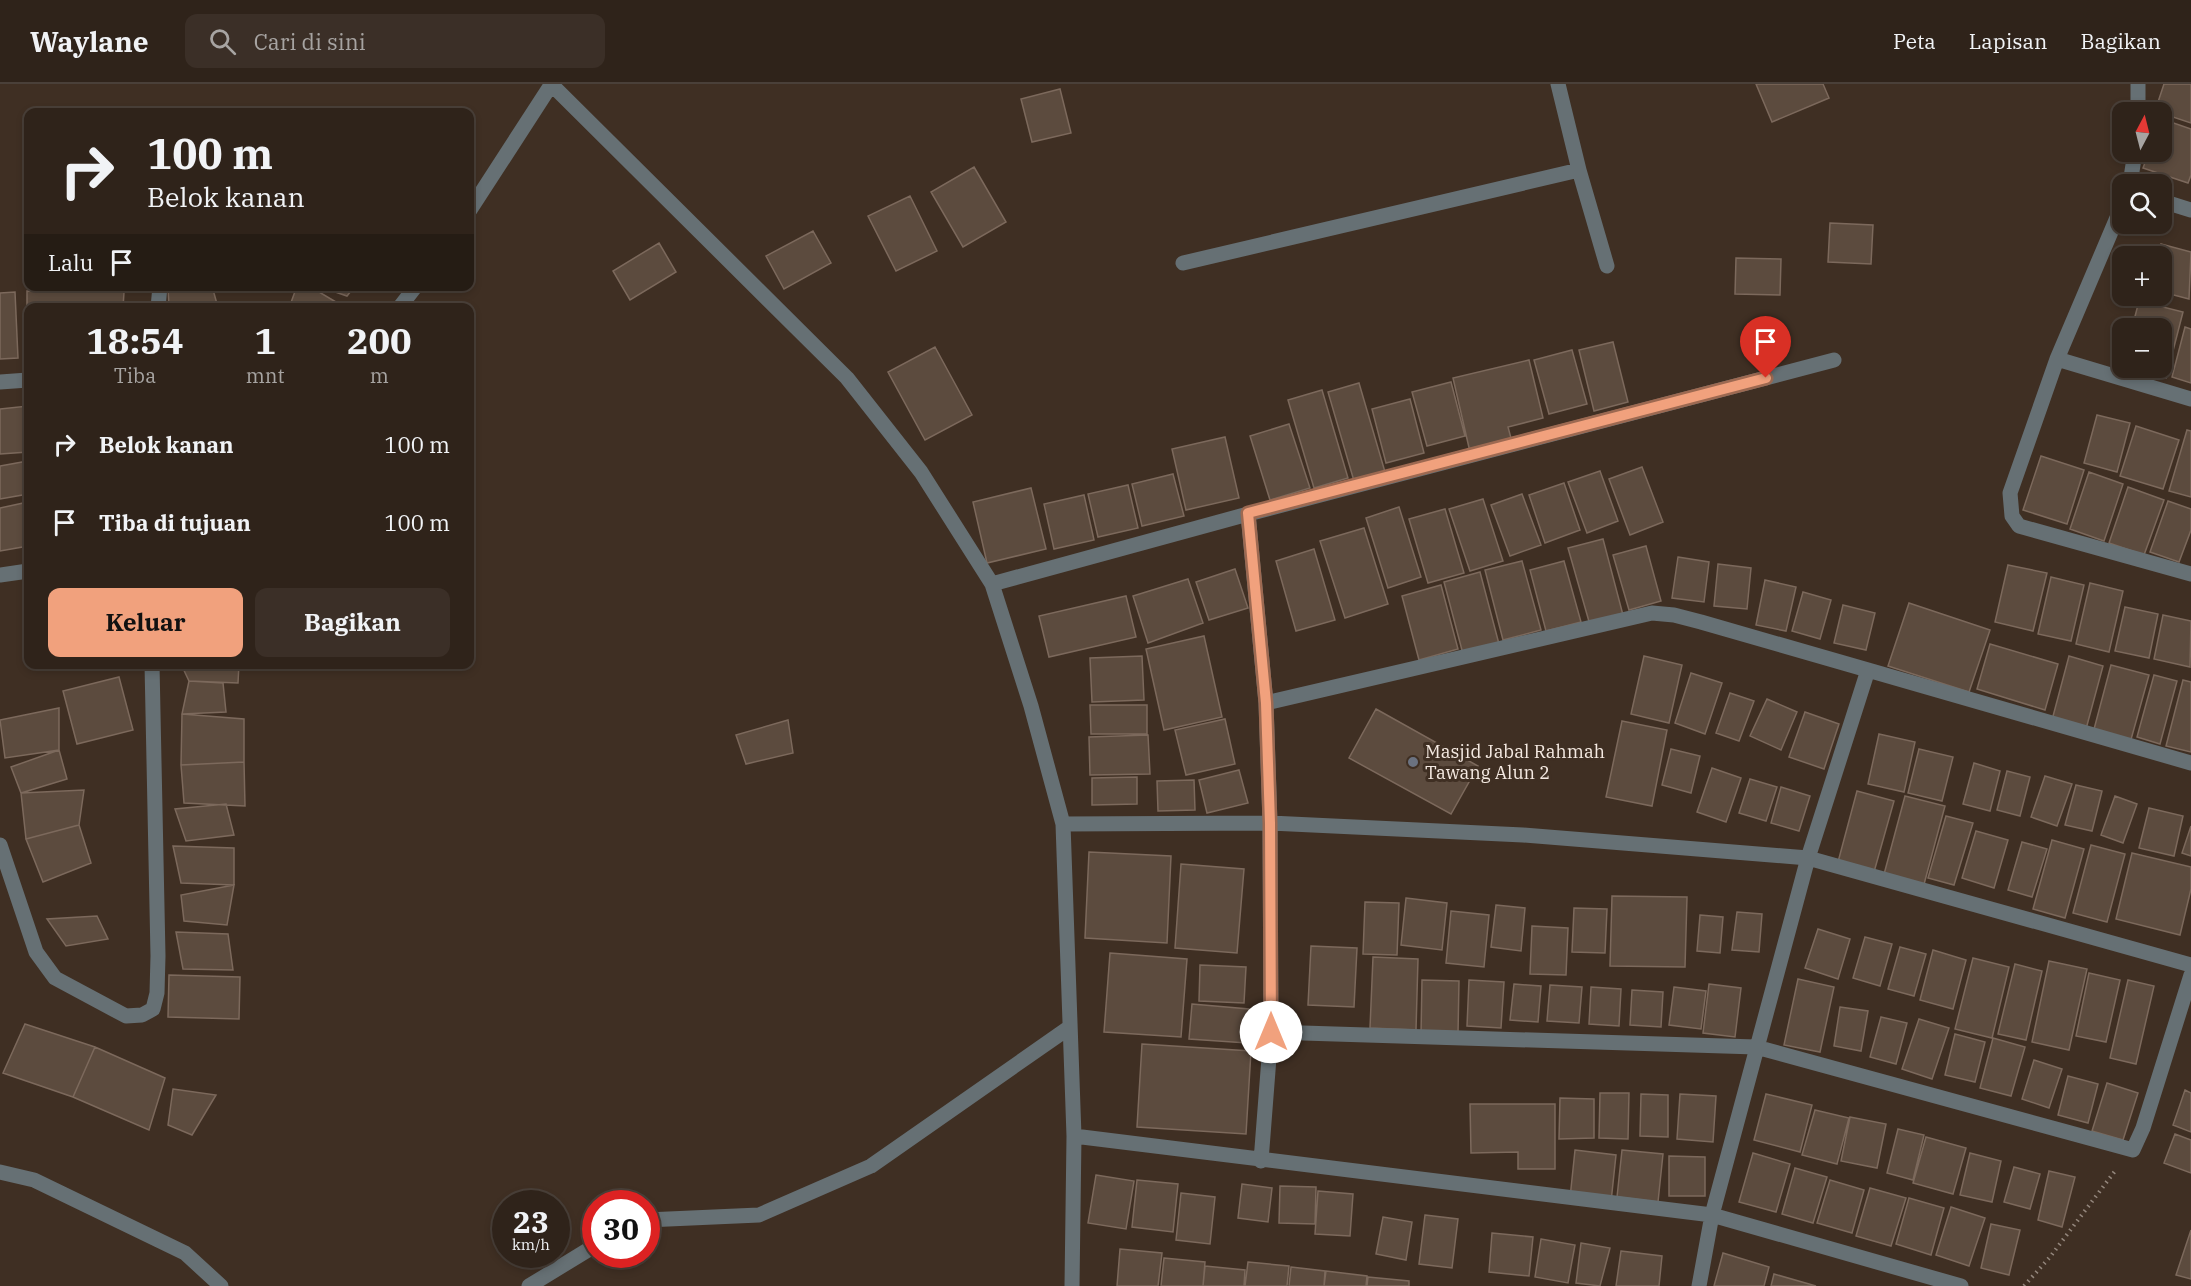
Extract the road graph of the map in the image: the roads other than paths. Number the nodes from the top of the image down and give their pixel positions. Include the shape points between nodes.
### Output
1 (551, 84) edge
2 (1558, 84) edge
3 (2138, 84) edge
4 (2138, 102) edge
5 (1579, 170) junction
6 (474, 204) edge
7 (2172, 204) edge
8 (2191, 210) edge
9 (2112, 230) edge
10 (1183, 263) dead end
11 (1608, 266) dead end
12 (412, 291) edge
13 (403, 303) edge
14 (2057, 359) junction
15 (1834, 360) dead end
16 (24, 380) edge
17 (0, 382) edge
18 (2191, 399) edge
19 (1248, 513) junction
20 (24, 572) edge
21 (2191, 574) edge
22 (0, 575) edge
23 (992, 584) junction
24 (152, 669) edge
25 (1868, 670) junction
26 (1266, 703) junction
27 (2191, 763) edge
28 (1270, 823) junction
29 (1063, 824) junction
30 (0, 845) edge
31 (1808, 858) junction
32 (2191, 965) edge
33 (2191, 975) edge
34 (1070, 1028) junction
35 (1271, 1032) junction
36 (1756, 1047) junction
37 (1074, 1136) junction
38 (1261, 1161) junction
39 (0, 1172) edge
40 (1712, 1215) junction
41 (660, 1219) edge
42 (582, 1254) edge
43 (221, 1286) edge
44 (529, 1286) edge
45 (1072, 1286) edge
46 (1699, 1286) edge
47 (1961, 1286) edge

1 - 6 street
1 - 23 street via 847,378 921,472
2 - 5 street
3 - 4 street
5 - 10 street
5 - 11 street
7 - 8 street
9 - 14 street
12 - 13 street
14 - 18 street
14 - 21 street via 2010,493 2012,516 2019,526
15 - 19 street
16 - 17 street
19 - 23 street
19 - 26 street
20 - 22 street
23 - 29 street
24 - 30 street via 159,956 153,1009 142,1015 126,1016 55,978 36,952
25 - 26 street via 1674,615 1652,613
25 - 27 street
25 - 31 street
26 - 28 street
28 - 29 street
28 - 31 street via 1523,835
28 - 35 street
29 - 34 street
31 - 32 street
31 - 36 street
33 - 36 street via 2133,1150
34 - 37 street
34 - 41 street via 871,1166 759,1215
35 - 36 street
35 - 38 street
36 - 40 street
37 - 38 street
37 - 45 street
38 - 40 street
39 - 43 street via 34,1180 185,1253
40 - 46 street
40 - 47 street
42 - 44 street

